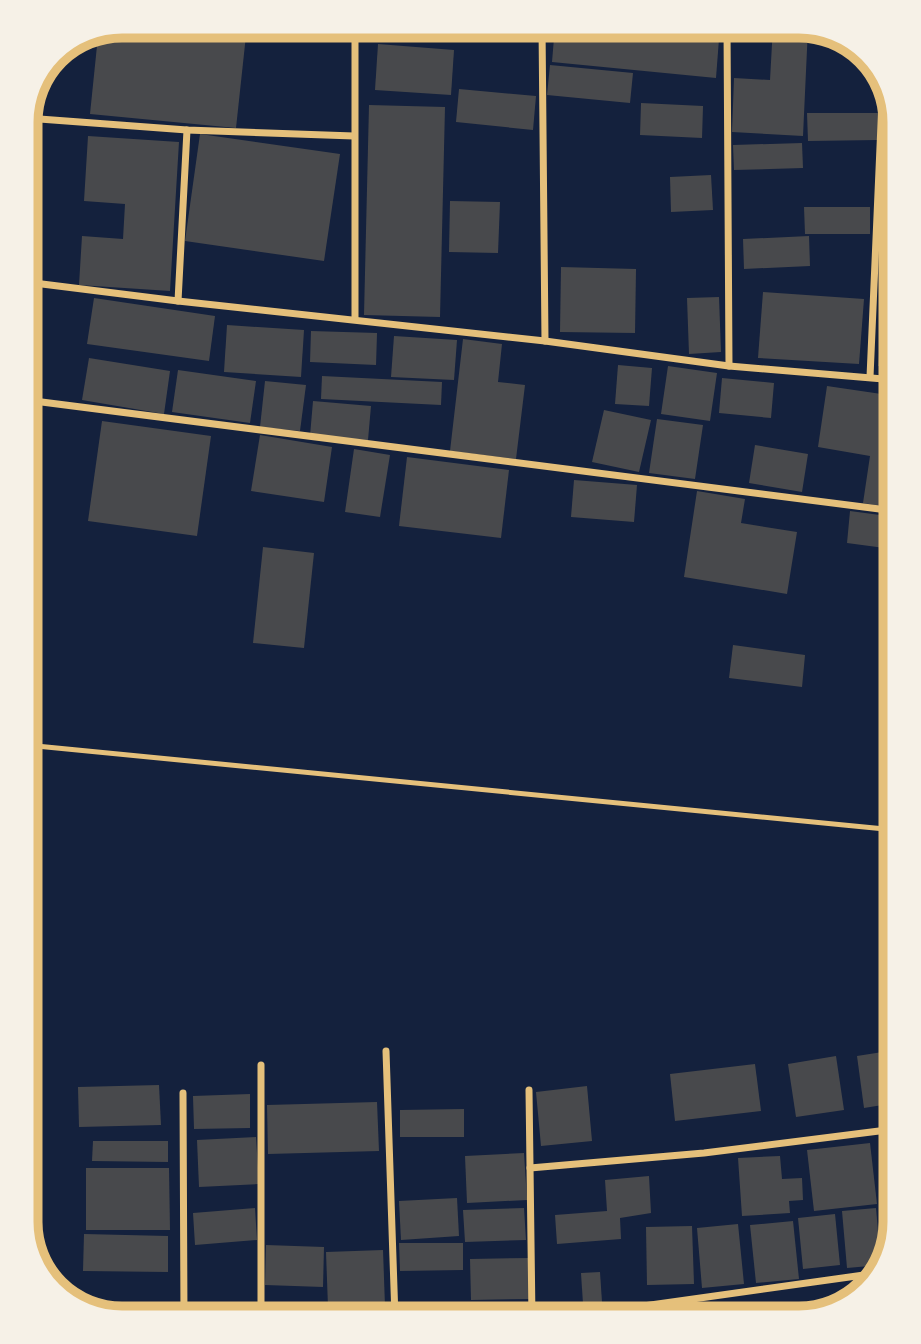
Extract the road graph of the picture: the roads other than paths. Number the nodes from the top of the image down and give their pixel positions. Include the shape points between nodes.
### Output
1 (355, 38) edge
2 (542, 39) edge
3 (727, 39) edge
4 (882, 110) edge
5 (39, 119) edge
6 (187, 130) junction
7 (355, 136) junction
8 (39, 284) edge
9 (178, 301) junction
10 (355, 319) junction
11 (545, 341) junction
12 (729, 366) junction
13 (870, 377) junction
14 (883, 379) edge
15 (39, 402) edge
16 (883, 509) edge
17 (38, 746) edge
18 (883, 829) edge
19 (386, 1051) dead end
20 (261, 1065) dead end
21 (529, 1090) dead end
22 (183, 1093) dead end
23 (883, 1131) edge
24 (530, 1168) junction
25 (863, 1275) edge
26 (184, 1305) edge
27 (261, 1305) edge
28 (396, 1305) edge
29 (532, 1306) edge
30 (645, 1306) edge

1 - 7 street
2 - 11 street
3 - 12 street
4 - 13 street
5 - 6 street
6 - 7 street
6 - 9 street
7 - 10 street
8 - 9 street
9 - 10 street
10 - 11 street
11 - 12 street
12 - 13 street
13 - 14 street
15 - 16 street
17 - 18 lane
19 - 28 street
20 - 27 street
21 - 24 street
22 - 26 street
23 - 24 street
24 - 29 street
25 - 30 street

